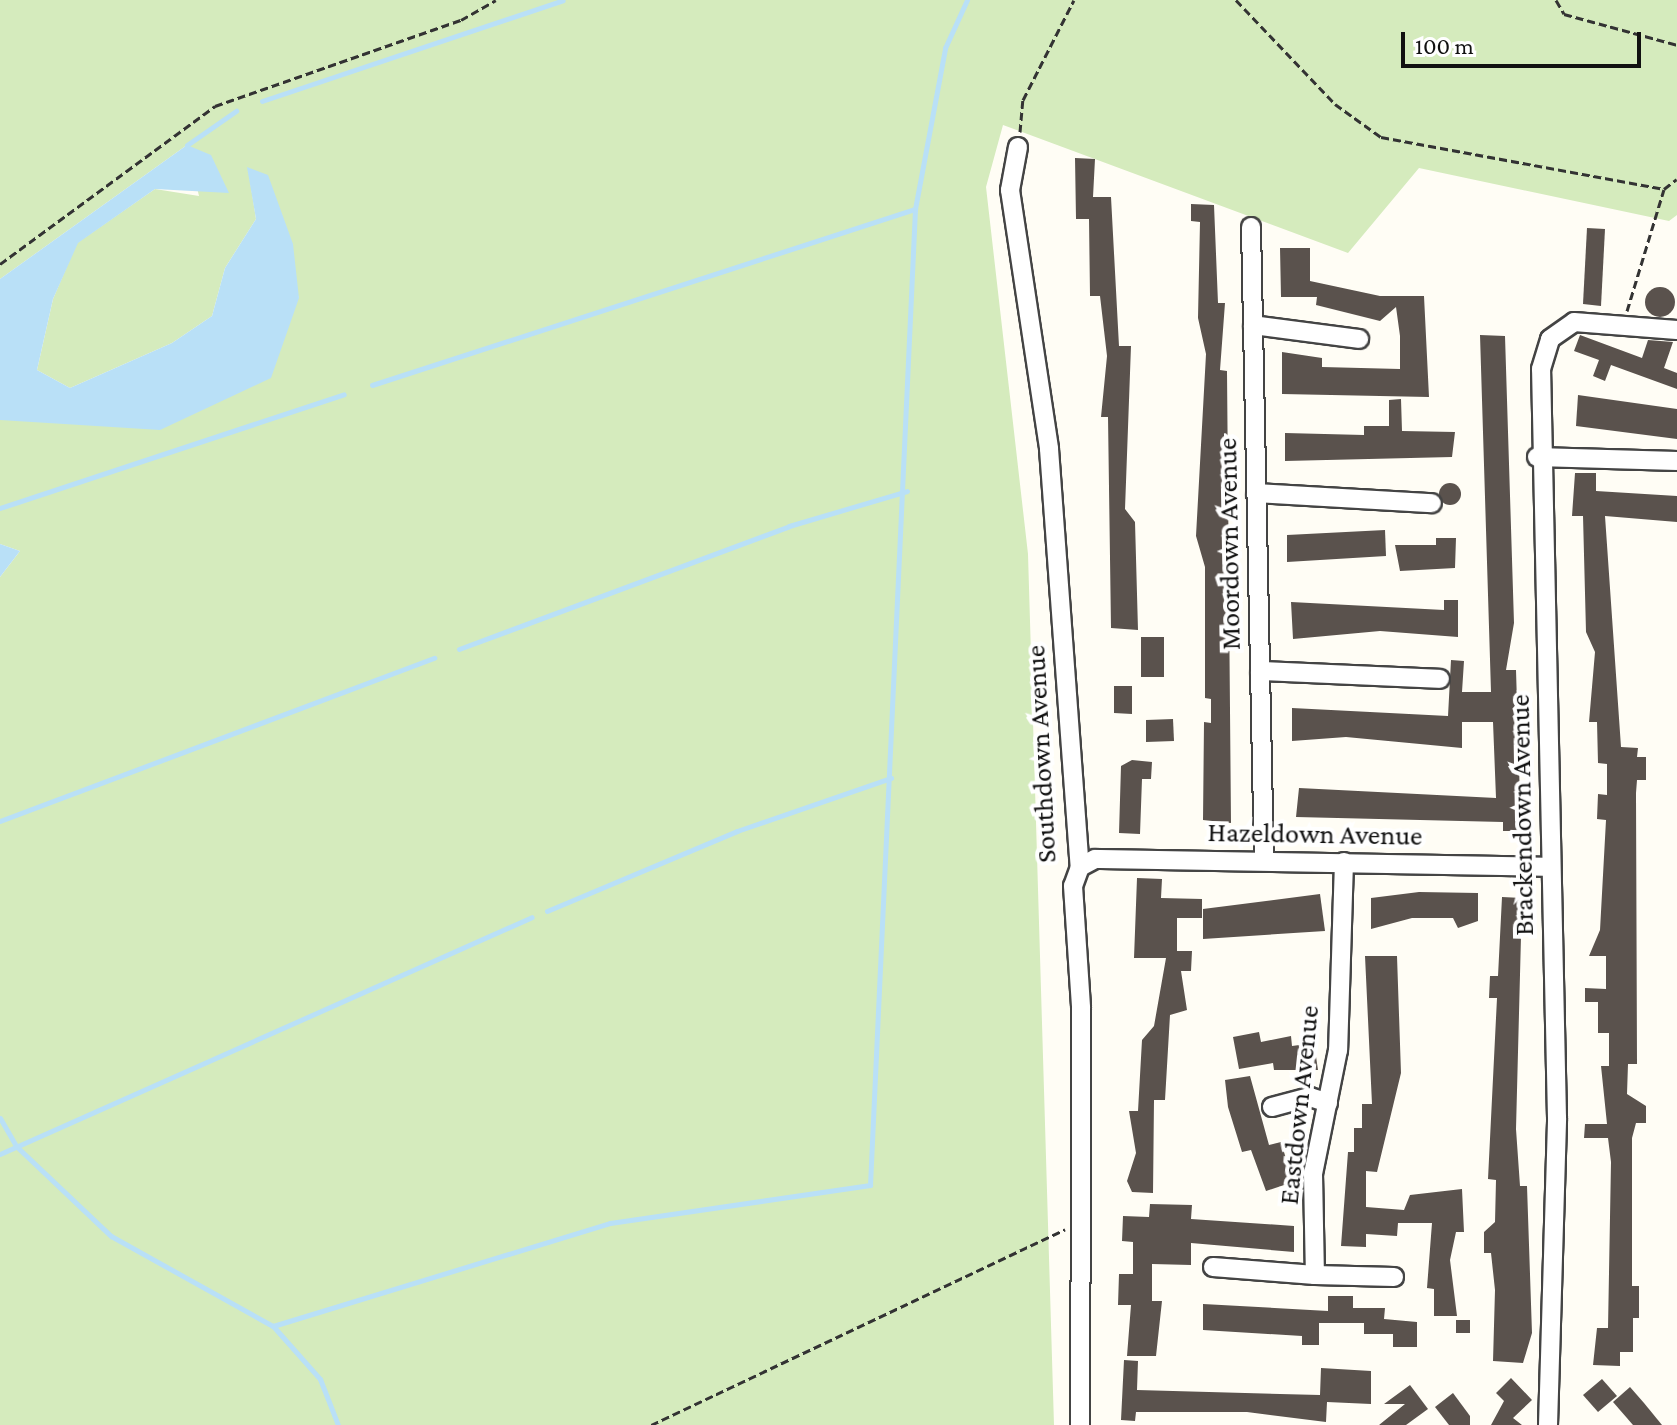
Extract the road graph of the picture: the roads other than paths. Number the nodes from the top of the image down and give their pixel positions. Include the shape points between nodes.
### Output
1 (1018, 147) road end
2 (1251, 227) dead end
3 (1253, 325) junction
4 (1677, 330) edge
5 (1359, 339) dead end
6 (1537, 457) junction
7 (1677, 461) edge
8 (1256, 493) junction
9 (1432, 503) dead end
10 (1260, 671) junction
11 (1440, 679) dead end
12 (1264, 861) junction
13 (1344, 862) junction
14 (1080, 867) junction
15 (1550, 867) junction
16 (1328, 1103) junction
17 (1272, 1107) dead end
18 (1213, 1267) dead end
19 (1315, 1275) junction
20 (1394, 1277) dead end
21 (1080, 1425) edge
22 (1548, 1425) edge

1 - 14 street, Southdown Avenue via 1010,190 1049,449
2 - 3 street, Moordown Avenue
3 - 5 street
3 - 8 street, Moordown Avenue
4 - 6 street, Brackendown Avenue via 1619,331 1574,322 1550,339 1541,369
6 - 7 street
6 - 15 street, Brackendown Avenue
8 - 9 street
8 - 10 street, Moordown Avenue
10 - 11 street
10 - 12 street, Moordown Avenue
12 - 13 street, Hazeldown Avenue
12 - 14 street, Hazeldown Avenue via 1095,859
13 - 15 street, Hazeldown Avenue
13 - 16 street, Eastdown Avenue via 1338,1050
14 - 21 street, Southdown Avenue via 1073,886 1081,1008 1076,1362
15 - 22 street, Brackendown Avenue via 1557,1118
16 - 17 street via 1310,1097
16 - 19 street, Eastdown Avenue via 1313,1174
18 - 19 street
19 - 20 street

